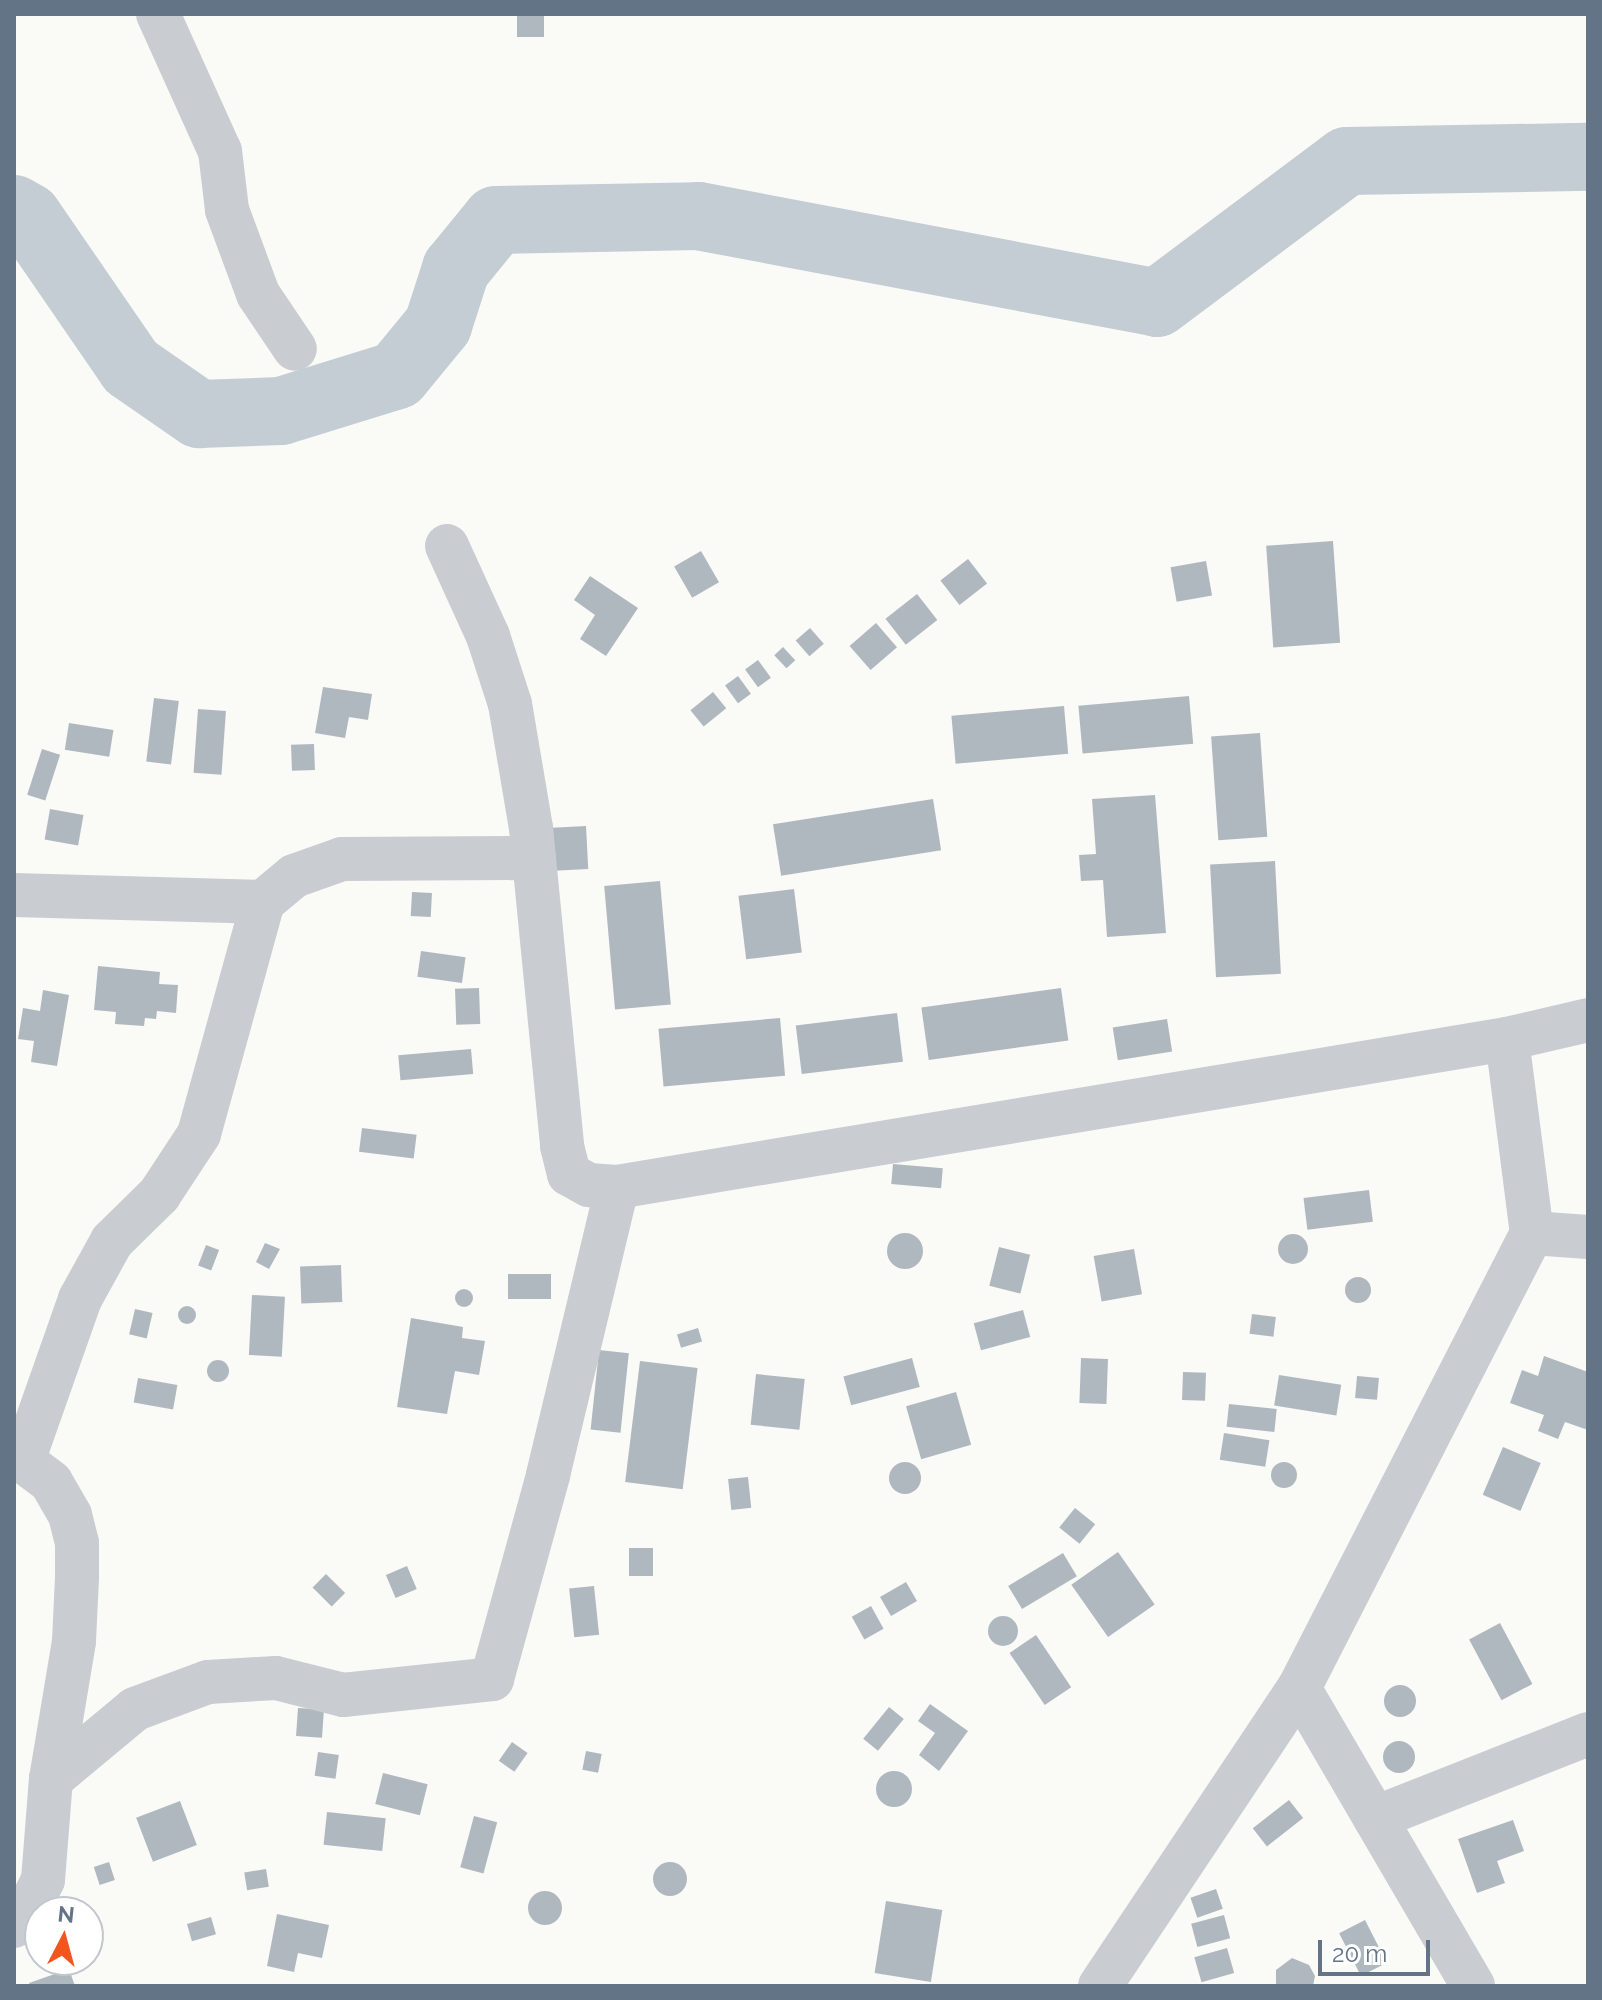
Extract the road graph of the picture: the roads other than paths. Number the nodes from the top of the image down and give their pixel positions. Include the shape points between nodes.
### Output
1 (158, 14) edge
2 (295, 349) dead end
3 (447, 546) dead end
4 (534, 858) junction
5 (14, 895) edge
6 (263, 902) junction
7 (1588, 1020) edge
8 (1507, 1039) junction
9 (617, 1187) junction
10 (1532, 1233) junction
11 (1588, 1237) edge
12 (1299, 1688) junction
13 (1588, 1734) edge
14 (51, 1779) junction
15 (1375, 1818) junction
16 (14, 1926) edge
17 (1100, 1986) edge
18 (1473, 1986) edge

1 - 2 street via 220,151 227,210 258,294
3 - 4 street via 488,636 510,704
4 - 6 street via 342,859 294,876
4 - 9 street via 569,1174 589,1185
5 - 6 street
6 - 14 street via 199,1134 159,1195 112,1241 80,1299 23,1461 51,1482 70,1515 77,1543 74,1641
7 - 8 street
8 - 9 street
8 - 10 street
9 - 14 street via 548,1475 492,1679 343,1695 276,1678 208,1682 135,1709
10 - 11 street
10 - 12 street
12 - 15 street
12 - 17 street
13 - 15 street
14 - 16 street via 43,1880 24,1918
15 - 18 street

